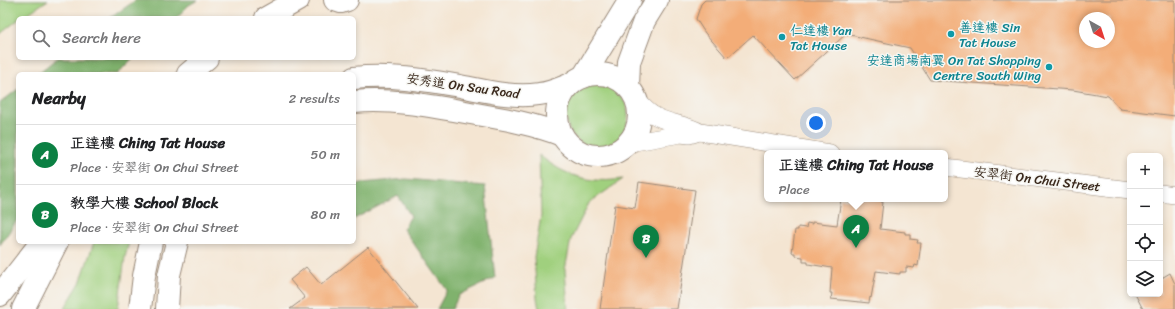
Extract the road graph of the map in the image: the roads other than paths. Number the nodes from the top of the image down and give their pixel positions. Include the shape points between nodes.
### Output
1 (298, 0) edge
2 (336, 0) edge
3 (346, 0) edge
4 (630, 0) edge
5 (657, 0) edge
6 (270, 16) edge
7 (205, 60) edge
8 (190, 72) edge
9 (356, 78) edge
10 (577, 81) junction
11 (632, 93) junction
12 (356, 102) edge
13 (700, 132) junction
14 (562, 135) junction
15 (629, 143) junction
16 (811, 150) edge
17 (948, 167) edge
18 (1127, 190) edge
19 (1163, 193) edge
20 (1175, 194) edge
21 (42, 244) edge
22 (55, 244) edge
23 (151, 244) edge
24 (177, 244) edge
25 (0, 295) edge
26 (23, 309) edge
27 (140, 309) edge
28 (167, 309) edge

1 - 6 main road
2 - 3 main road
4 - 10 main road
5 - 11 main road via 644,21 629,62
7 - 8 main road
9 - 10 main road, 安秀道 On Sau Road via 398,77 525,95 540,94
10 - 11 main road via 595,74 607,75 618,79
10 - 14 main road via 562,95 558,108 557,122
11 - 13 street via 652,114
11 - 15 main road via 639,110 639,121 636,133
12 - 14 main road, 安秀道 On Sau Road via 396,102 440,108 516,121 546,128
13 - 15 street
13 - 16 street
14 - 15 main road via 574,150 596,157 616,153
17 - 18 street, 安翠街 On Chui Street
19 - 20 street
21 - 25 main road
22 - 26 main road
23 - 27 main road
24 - 28 main road via 169,275

